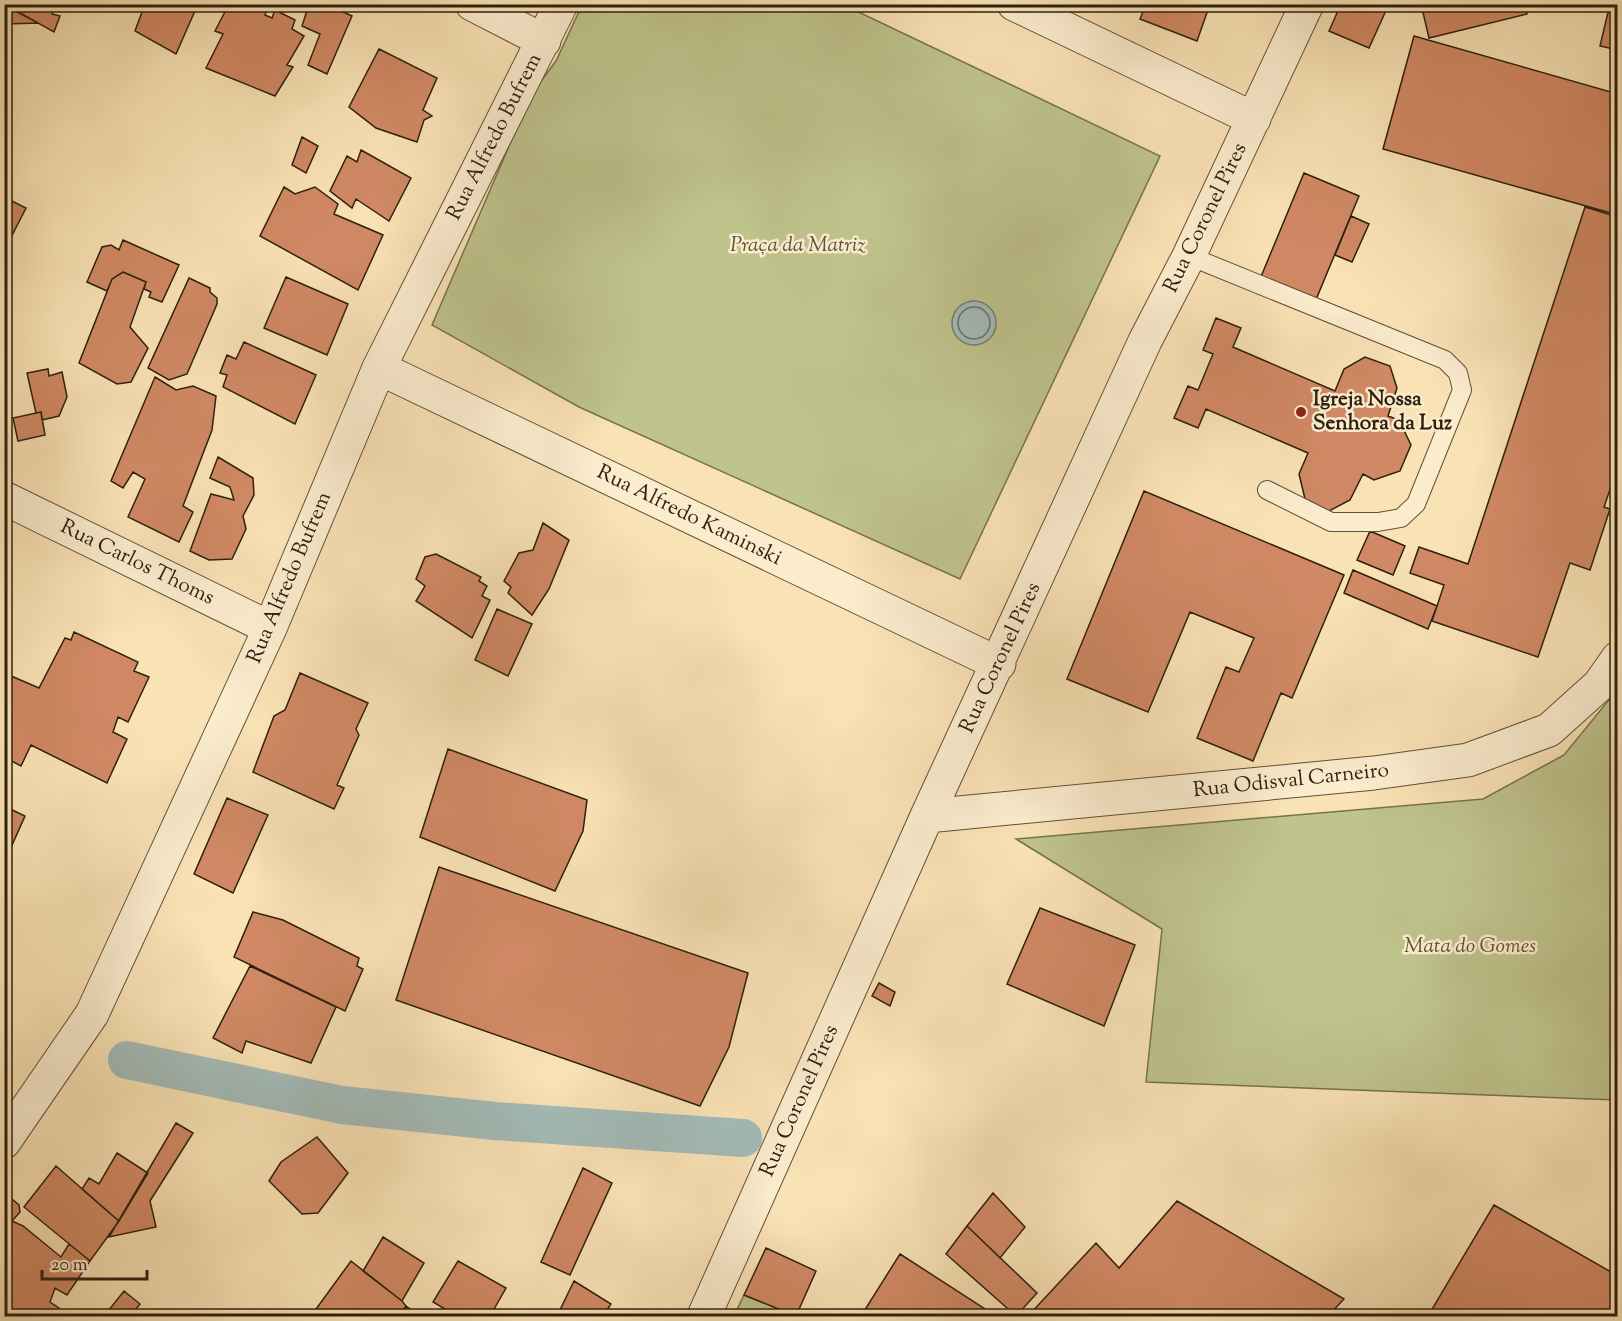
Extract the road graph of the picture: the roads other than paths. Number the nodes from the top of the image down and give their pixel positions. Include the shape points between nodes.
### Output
1 (472, 4) edge
2 (561, 4) edge
3 (1014, 4) edge
4 (1307, 4) edge
5 (544, 41) junction
6 (1254, 119) junction
7 (1189, 256) junction
8 (379, 368) junction
9 (1267, 490) dead end
10 (4, 498) edge
11 (270, 628) junction
12 (1617, 658) edge
13 (999, 664) junction
14 (927, 816) junction
15 (4, 1142) edge
16 (704, 1317) edge

1 - 5 street
2 - 5 street, Rua Alfredo Bufrem
3 - 6 street
4 - 6 street, Rua Coronel Pires
5 - 8 street, Rua Alfredo Bufrem
6 - 7 street, Rua Coronel Pires
7 - 9 lane via 1445,360 1458,373 1462,390 1416,504 1401,518 1330,522
7 - 13 street, Rua Coronel Pires via 1145,341
8 - 11 street, Rua Alfredo Bufrem
8 - 13 street, Rua Alfredo Kaminski
10 - 11 street, Rua Carlos Thoms
11 - 15 street, Rua Alfredo Bufrem via 92,1014
12 - 14 street, Rua Odisval Carneiro via 1599,685 1549,730 1468,760 1374,773
13 - 14 street, Rua Coronel Pires
14 - 16 street, Rua Coronel Pires

